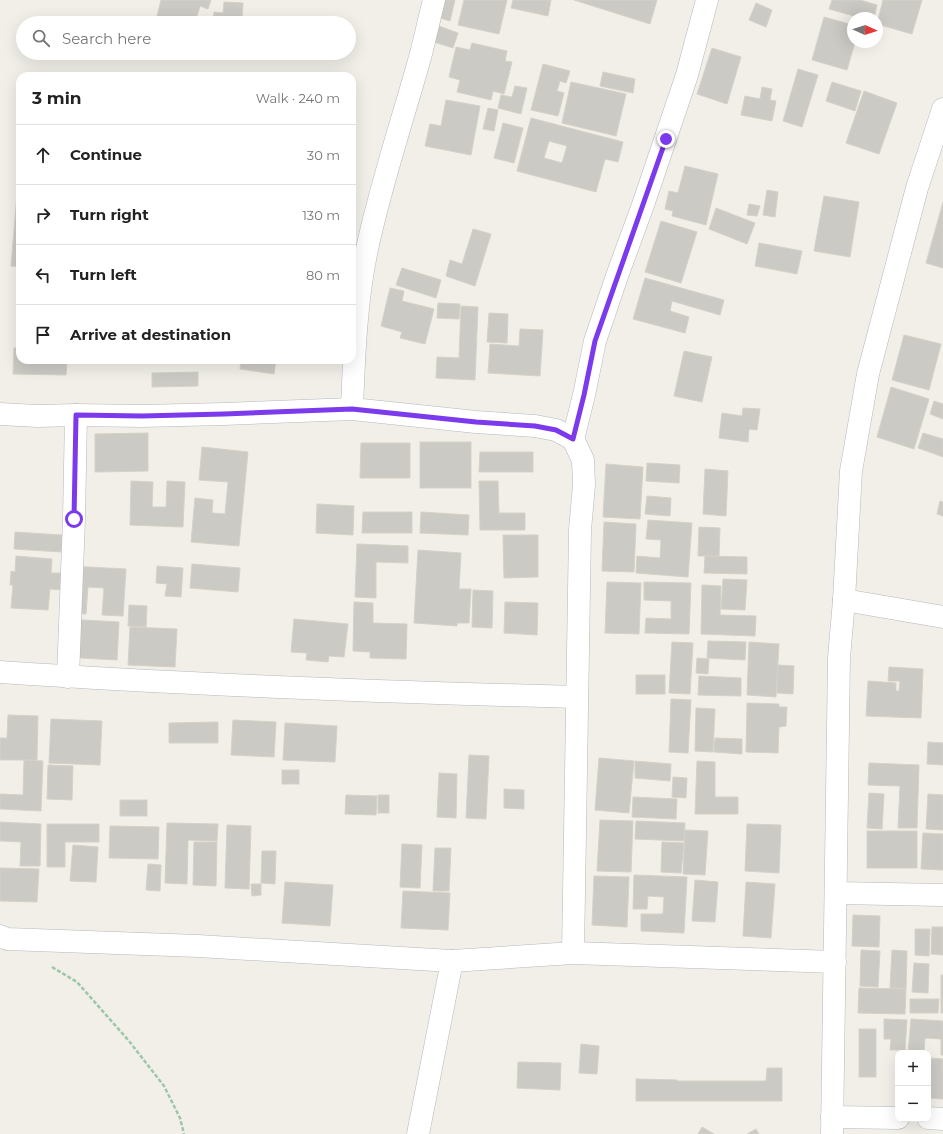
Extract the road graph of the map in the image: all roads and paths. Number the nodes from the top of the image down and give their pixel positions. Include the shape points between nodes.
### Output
1 (434, 0) edge
2 (707, 0) edge
3 (943, 109) edge
4 (356, 341) edge
5 (354, 364) edge
6 (352, 409) junction
7 (0, 414) edge
8 (76, 415) junction
9 (573, 439) junction
10 (844, 600) junction
11 (943, 617) edge
12 (0, 672) edge
13 (68, 677) junction
14 (577, 697) junction
15 (836, 893) junction
16 (943, 895) edge
17 (0, 936) edge
18 (573, 953) junction
19 (452, 961) junction
20 (835, 962) junction
21 (52, 967) dead end
22 (895, 1118) edge
23 (931, 1118) edge
24 (943, 1119) edge
25 (420, 1125) edge
26 (832, 1125) edge
27 (184, 1134) edge
28 (404, 1134) edge

1 - 4 street via 418,66 376,206 367,251
2 - 9 street via 685,82 595,341
3 - 10 street via 918,188 868,374 851,471
5 - 6 street
6 - 8 street via 157,416
6 - 9 street via 535,426 556,430
7 - 8 street
8 - 13 street
9 - 14 street via 583,460 584,485 580,530
10 - 11 street
10 - 15 street via 839,658
12 - 13 street
13 - 14 street
14 - 18 street
15 - 16 street
15 - 20 street
17 - 19 street via 7,939 198,946
18 - 19 street
18 - 20 street
19 - 25 street
20 - 26 street
21 - 27 path via 77,982 129,1041 164,1086 180,1118
22 - 26 street
23 - 24 street
25 - 28 street

